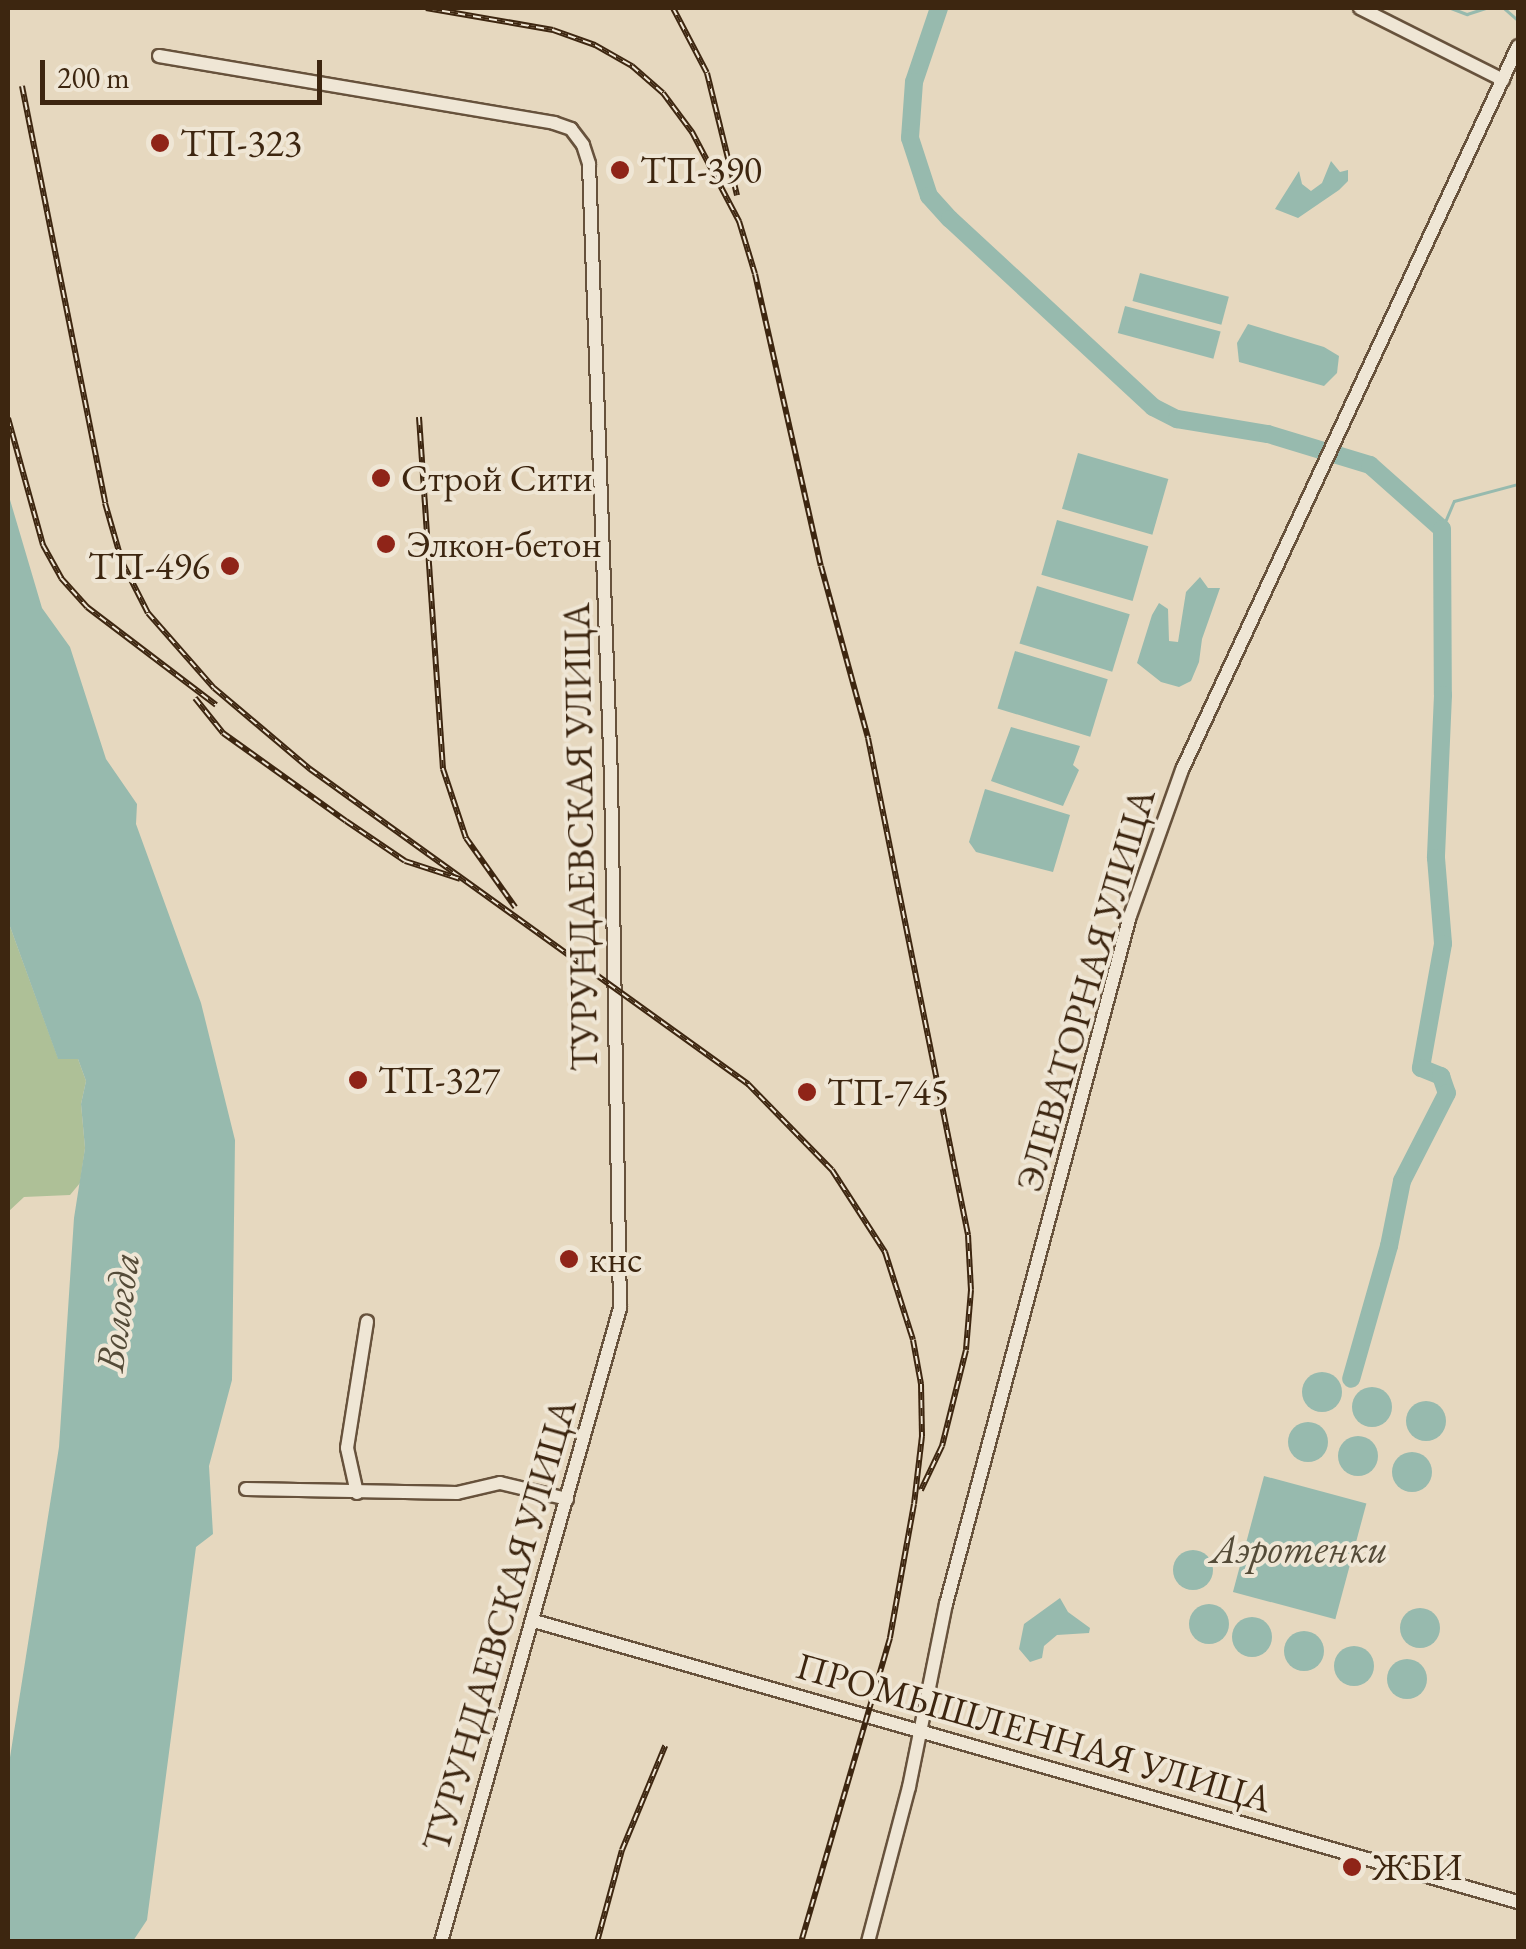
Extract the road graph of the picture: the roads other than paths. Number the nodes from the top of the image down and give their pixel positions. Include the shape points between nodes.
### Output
1 (1360, 8) edge
2 (1518, 46) edge
3 (159, 56) dead end
4 (1503, 80) junction
5 (367, 1322) dead end
6 (246, 1489) dead end
7 (357, 1493) junction
8 (568, 1498) junction
9 (534, 1621) junction
10 (921, 1732) junction
11 (1518, 1902) edge
12 (440, 1942) edge
13 (868, 1942) edge

1 - 4 street
2 - 4 street, ЭЛЕВАТОРНАЯ УЛИЦА
3 - 8 street, ТУРУНДАЕВСКАЯ УЛИЦА via 554,124 571,129 589,164 620,1308
4 - 10 street, ЭЛЕВАТОРНАЯ УЛИЦА via 1182,770 1130,916 946,1604
5 - 7 street via 347,1448
6 - 7 street
7 - 8 street via 457,1493 500,1483
8 - 9 street, ТУРУНДАЕВСКАЯ УЛИЦА
9 - 10 street, ПРОМЫШЛЕННАЯ УЛИЦА
9 - 12 street, ТУРУНДАЕВСКАЯ УЛИЦА
10 - 11 street, ПРОМЫШЛЕННАЯ УЛИЦА
10 - 13 street, ЭЛЕВАТОРНАЯ УЛИЦА

